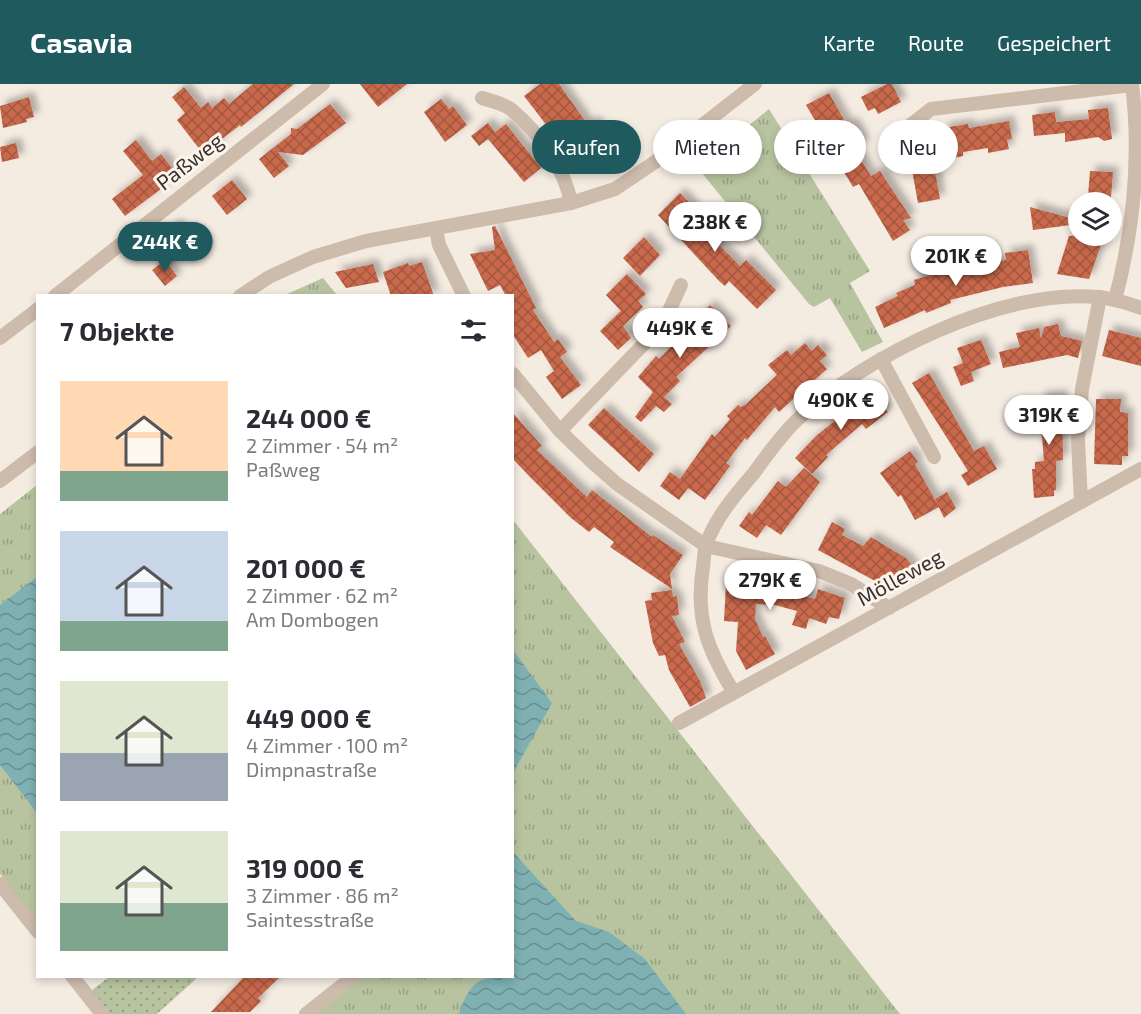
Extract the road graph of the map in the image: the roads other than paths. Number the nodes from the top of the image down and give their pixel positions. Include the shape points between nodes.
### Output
1 (323, 84) edge
2 (755, 84) edge
3 (1132, 84) edge
4 (482, 98) dead end
5 (917, 120) edge
6 (571, 203) junction
7 (436, 229) junction
8 (681, 285) dead end
9 (58, 294) edge
10 (243, 294) edge
11 (463, 294) edge
12 (1100, 297) junction
13 (1115, 300) junction
14 (1141, 308) edge
15 (36, 311) edge
16 (0, 338) edge
17 (881, 359) junction
18 (514, 375) edge
19 (560, 431) junction
20 (36, 454) edge
21 (934, 457) dead end
22 (1141, 469) edge
23 (0, 481) edge
24 (1081, 502) junction
25 (706, 546) junction
26 (889, 608) junction
27 (733, 691) junction
28 (679, 723) dead end
29 (0, 884) edge
30 (36, 929) edge
31 (74, 978) edge
32 (351, 978) edge
33 (102, 1014) edge
34 (306, 1014) edge

1 - 9 street, Paßweg
2 - 6 street via 615,189
3 - 5 street via 931,109
3 - 13 street via 1140,162 1136,202
4 - 6 street via 511,109 539,141 568,185
6 - 7 street
7 - 10 street via 366,241 313,256
7 - 11 street via 439,245
8 - 19 street via 663,324
12 - 13 street
12 - 17 street via 1057,298 990,311
12 - 24 street via 1082,389 1078,440
13 - 14 street
15 - 16 street
17 - 21 street
17 - 25 street via 796,421 741,488
18 - 19 street
19 - 25 street via 617,484
20 - 23 street
22 - 24 street, Mölleweg
24 - 26 street, Mölleweg
25 - 26 street via 819,571
25 - 27 street via 699,605 704,633
26 - 27 street, Mölleweg
27 - 28 street, Mölleweg
29 - 30 street
31 - 33 street
32 - 34 street

